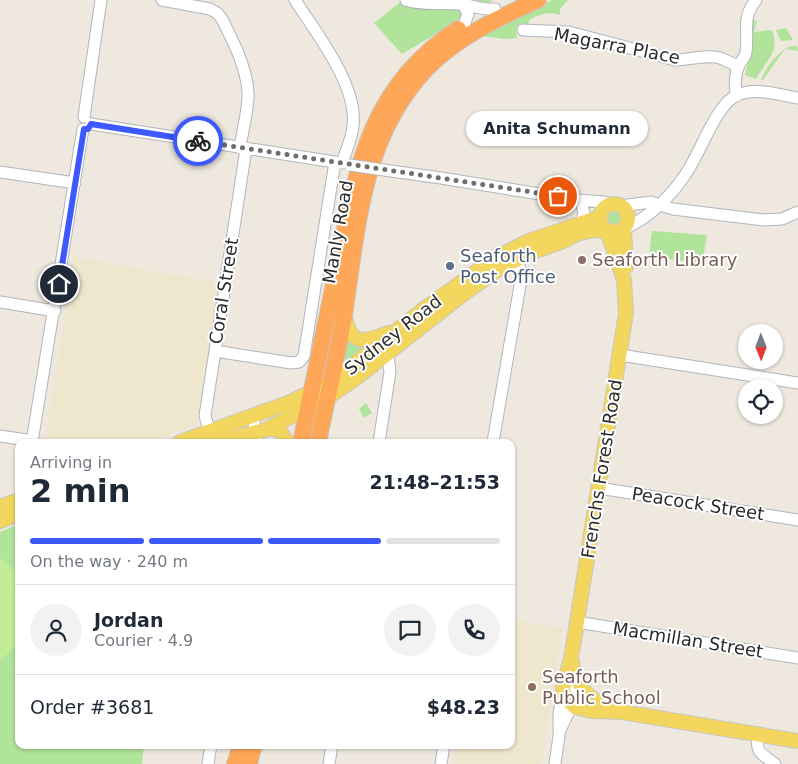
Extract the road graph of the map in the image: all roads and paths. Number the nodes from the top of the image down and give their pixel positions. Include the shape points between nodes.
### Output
1 (102, 0) edge
2 (162, 0) edge
3 (295, 0) edge
4 (406, 0) edge
5 (514, 0) edge
6 (538, 0) edge
7 (756, 0) edge
8 (462, 4) junction
9 (494, 9) junction
10 (464, 25) junction
11 (523, 30) dead end
12 (738, 66) junction
13 (737, 96) junction
14 (798, 98) edge
15 (86, 123) junction
16 (243, 148) junction
17 (342, 163) junction
18 (0, 172) edge
19 (74, 183) junction
20 (579, 201) junction
21 (659, 204) junction
22 (616, 205) junction
23 (798, 212) edge
24 (600, 217) junction
25 (581, 223) junction
26 (625, 228) junction
27 (606, 231) junction
28 (566, 240) junction
29 (514, 255) junction
30 (623, 276) junction
31 (0, 302) edge
32 (344, 310) junction
33 (55, 311) junction
34 (401, 328) junction
35 (387, 347) junction
36 (215, 350) junction
37 (620, 355) junction
38 (798, 383) edge
39 (329, 391) junction
40 (312, 393) junction
41 (308, 409) junction
42 (253, 416) junction
43 (259, 435) edge
44 (0, 436) edge
45 (214, 437) edge
46 (16, 439) edge
47 (33, 439) edge
48 (200, 439) edge
49 (285, 439) edge
50 (302, 439) edge
51 (319, 439) edge
52 (379, 439) edge
53 (494, 439) edge
54 (599, 488) junction
55 (15, 501) edge
56 (0, 507) edge
57 (15, 515) edge
58 (798, 520) edge
59 (0, 521) edge
60 (577, 622) junction
61 (798, 658) edge
62 (573, 665) junction
63 (589, 696) junction
64 (570, 699) junction
65 (622, 712) junction
66 (758, 735) junction
67 (798, 741) edge
68 (210, 749) edge
69 (240, 749) edge
70 (253, 749) edge
71 (331, 749) edge
72 (443, 749) edge
73 (208, 764) edge
74 (235, 764) edge
75 (249, 764) edge
76 (328, 764) edge
77 (441, 764) edge
78 (554, 764) edge
79 (775, 764) edge

1 - 15 street
2 - 16 street, Coral Street via 210,9 222,19 246,80 248,94
3 - 17 street via 345,81 353,105 353,126
4 - 8 street
5 - 9 highway, Manly Road
6 - 32 highway, Manly Road via 495,20 451,47 428,68 399,104 386,126 366,183
7 - 12 street via 746,22 746,54
8 - 9 street via 483,10
8 - 10 street via 468,14
9 - 10 highway, Manly Road
10 - 40 highway, Manly Road via 440,41 404,76 373,125 354,184
11 - 12 street, Magarra Place via 569,32 675,60 712,57
12 - 13 street via 734,88
13 - 14 street via 755,91
13 - 21 street via 720,112 686,174
15 - 16 street
15 - 19 street
16 - 17 street
16 - 36 street, Coral Street
17 - 20 street, bridge
17 - 36 street via 304,356 300,362
18 - 19 street
19 - 33 street
20 - 22 street
20 - 24 street
20 - 25 street via 584,213
21 - 22 street
21 - 23 street via 673,209 764,220 782,219
21 - 26 street via 653,212
22 - 24 main road via 604,208
22 - 26 main road via 626,210
24 - 25 main road, Sydney Road
24 - 27 main road
25 - 29 main road, Sydney Road via 530,241
26 - 27 main road via 616,232
26 - 30 main road, Frenchs Forest Road via 626,269
27 - 28 main road, Sydney Road via 590,231
27 - 30 main road, Frenchs Forest Road
28 - 29 main road, Sydney Road
28 - 30 main road via 590,238 602,242 616,270
29 - 34 main road, Sydney Road via 497,257
29 - 35 main road, Sydney Road via 504,266
29 - 53 street via 522,274
30 - 37 main road, Frenchs Forest Road via 626,313
31 - 33 street
32 - 34 main road via 351,335 360,340 372,340
32 - 39 highway, Manly Road
33 - 47 street
34 - 35 main road, Sydney Road
35 - 39 main road, Sydney Road
35 - 52 street via 390,372
36 - 45 street, Coral Street via 205,416
37 - 38 street
37 - 54 main road, Frenchs Forest Road
39 - 40 main road, Sydney Road
39 - 41 main road, Sydney Road
39 - 51 highway, Manly Road
40 - 41 highway, Manly Road
40 - 42 main road, Sydney Road
41 - 43 main road, Sydney Road
41 - 50 highway, Manly Road
42 - 43 street
42 - 45 main road, Sydney Road
43 - 45 main road, Sydney Road
43 - 49 main road via 274,428
44 - 46 street
45 - 48 main road, Sydney Road
54 - 58 street, Peacock Street
54 - 60 main road, Frenchs Forest Road
55 - 56 main road
57 - 59 main road
60 - 61 street, Macmillan Street
60 - 62 main road, Frenchs Forest Road
62 - 63 main road via 580,685
62 - 64 main road, Frenchs Forest Road via 563,685
63 - 64 main road
63 - 65 main road
64 - 65 main road via 592,711
64 - 78 street
65 - 66 main road
66 - 67 main road
66 - 79 street via 758,750
68 - 73 street
69 - 74 highway
70 - 75 highway
71 - 76 street
72 - 77 street

